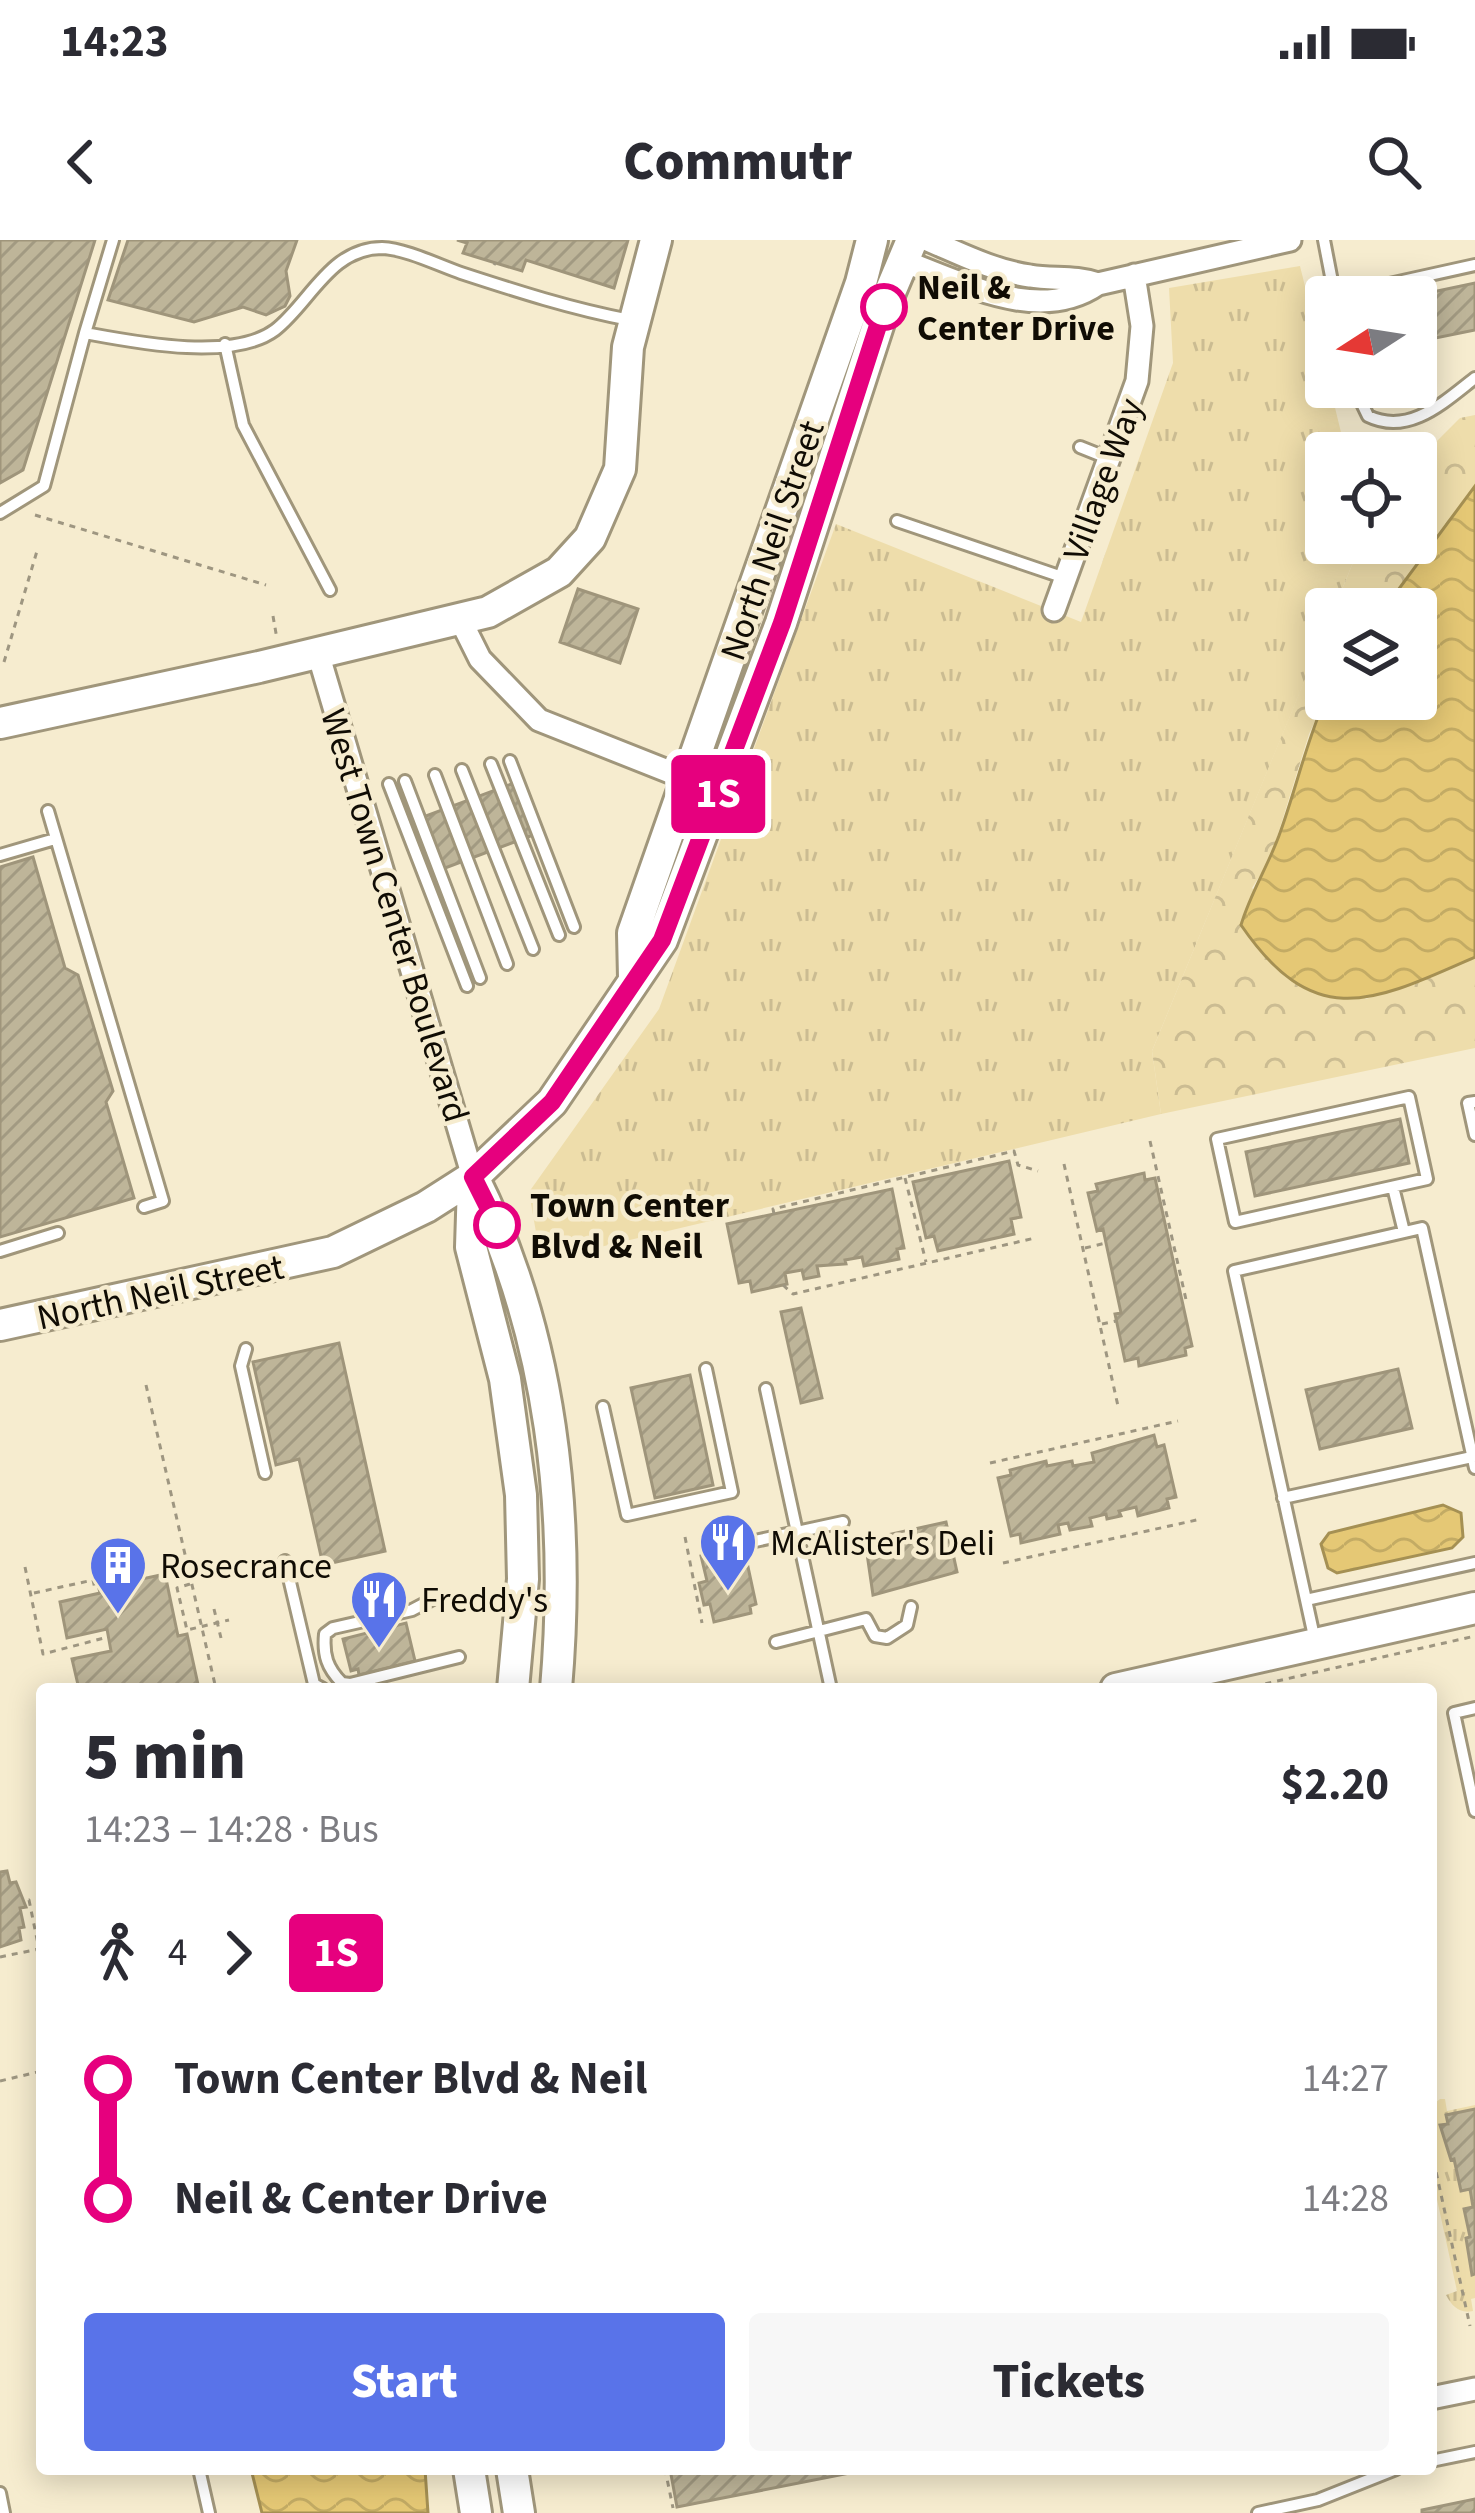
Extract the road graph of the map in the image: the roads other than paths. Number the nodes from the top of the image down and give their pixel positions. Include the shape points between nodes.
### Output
1 (112, 240) edge
2 (656, 240) edge
3 (928, 240) edge
4 (1289, 240) edge
5 (1324, 240) edge
6 (866, 242) edge
7 (907, 250) edge
8 (1475, 265) edge
9 (1134, 275) junction
10 (1331, 276) edge
11 (1425, 276) edge
12 (1098, 284) junction
13 (633, 320) junction
14 (85, 334) junction
15 (226, 344) junction
16 (1475, 378) edge
17 (1437, 406) edge
18 (1364, 408) edge
19 (1434, 408) edge
20 (1080, 447) dead end
21 (1110, 458) junction
22 (0, 513) edge
23 (897, 521) dead end
24 (1066, 578) junction
25 (330, 590) dead end
26 (1054, 610) dead end
27 (460, 619) junction
28 (318, 653) junction
29 (0, 723) edge
30 (510, 761) dead end
31 (491, 764) dead end
32 (462, 770) dead end
33 (435, 776) dead end
34 (405, 781) dead end
35 (688, 781) junction
36 (389, 784) dead end
37 (718, 791) junction
38 (48, 811) dead end
39 (55, 839) junction
40 (0, 856) edge
41 (574, 927) dead end
42 (559, 935) dead end
43 (533, 950) dead end
44 (507, 964) dead end
45 (634, 978) junction
46 (480, 979) dead end
47 (467, 986) dead end
48 (1475, 1102) edge
49 (1475, 1136) edge
50 (473, 1177) junction
51 (1393, 1187) junction
52 (144, 1207) dead end
53 (1404, 1232) junction
54 (58, 1233) dead end
55 (0, 1251) edge
56 (0, 1324) edge
57 (246, 1349) dead end
58 (706, 1369) dead end
59 (766, 1389) dead end
60 (603, 1407) dead end
61 (1474, 1462) edge
62 (265, 1473) dead end
63 (1283, 1498) junction
64 (843, 1522) dead end
65 (797, 1532) junction
66 (755, 1541) dead end
67 (285, 1561) dead end
68 (1475, 1562) edge
69 (433, 1599) dead end
70 (1306, 1600) junction
71 (910, 1607) dead end
72 (1475, 1608) edge
73 (819, 1632) junction
74 (776, 1642) dead end
75 (1316, 1644) junction
76 (459, 1657) dead end
77 (314, 1683) edge
78 (342, 1683) edge
79 (354, 1683) edge
80 (514, 1683) edge
81 (556, 1683) edge
82 (830, 1683) edge
83 (1143, 1683) edge
84 (1475, 1708) edge
85 (1475, 1811) edge
86 (1475, 2389) edge
87 (1437, 2397) edge
88 (1475, 2452) edge
89 (1437, 2461) edge
90 (200, 2475) edge
91 (470, 2475) edge
92 (513, 2475) edge
93 (1378, 2475) edge
94 (0, 2493) edge
95 (4, 2513) edge
96 (209, 2513) edge
97 (476, 2513) edge
98 (519, 2513) edge
99 (1258, 2513) edge

1 - 14 lane
2 - 13 main road
3 - 12 street via 999,270
4 - 9 street
5 - 10 lane
6 - 7 main road
6 - 35 main road, North Neil Street via 861,283
7 - 12 street via 1012,299 1070,297
7 - 37 main road, North Neil Street
8 - 11 lane
9 - 12 street
9 - 21 street, Village Way via 1141,358
13 - 15 lane via 382,248 335,266 274,330
13 - 27 main road via 623,454 600,521 559,572
14 - 15 lane
14 - 22 lane via 44,486
15 - 25 lane via 244,425
16 - 17 lane
18 - 19 lane via 1395,422
20 - 21 lane
21 - 24 street, Village Way
23 - 24 lane
24 - 26 street, Village Way
27 - 28 main road
27 - 35 street via 480,659 539,720
28 - 29 main road
28 - 50 street, West Town Center Boulevard
30 - 41 lane
31 - 42 lane
32 - 43 lane
33 - 44 lane
34 - 46 lane
35 - 37 street
35 - 45 main road, North Neil Street via 633,934
36 - 47 lane
37 - 45 main road, North Neil Street via 662,940
38 - 39 lane
39 - 40 lane
39 - 52 lane via 163,1201
45 - 50 main road, North Neil Street via 552,1102
48 - 49 lane via 1468,1103
50 - 56 main road, North Neil Street via 316,1257
50 - 80 main road, West Town Center Boulevard via 471,1247 505,1379 521,1495
50 - 81 main road, West Town Center Boulevard via 520,1300 554,1449 562,1578
51 - 51 lane via 1427,1179 1409,1097 1217,1139 1235,1222
51 - 53 lane
53 - 61 lane via 1422,1228
53 - 63 lane via 1234,1271
54 - 55 lane
57 - 62 lane via 241,1366
58 - 60 lane via 733,1492 627,1515
59 - 65 lane
61 - 63 lane
63 - 70 lane
64 - 65 lane
65 - 66 lane
65 - 73 lane
67 - 77 lane
68 - 70 lane
69 - 78 lane via 326,1634 323,1651
70 - 75 lane
71 - 73 lane via 908,1625 887,1638 870,1632 866,1619
72 - 75 main road
73 - 74 lane
73 - 82 lane
75 - 83 main road
76 - 79 lane
84 - 85 lane via 1454,1713
86 - 87 street
88 - 89 lane
90 - 96 lane
91 - 97 main road
92 - 98 main road
93 - 99 lane
94 - 95 lane

